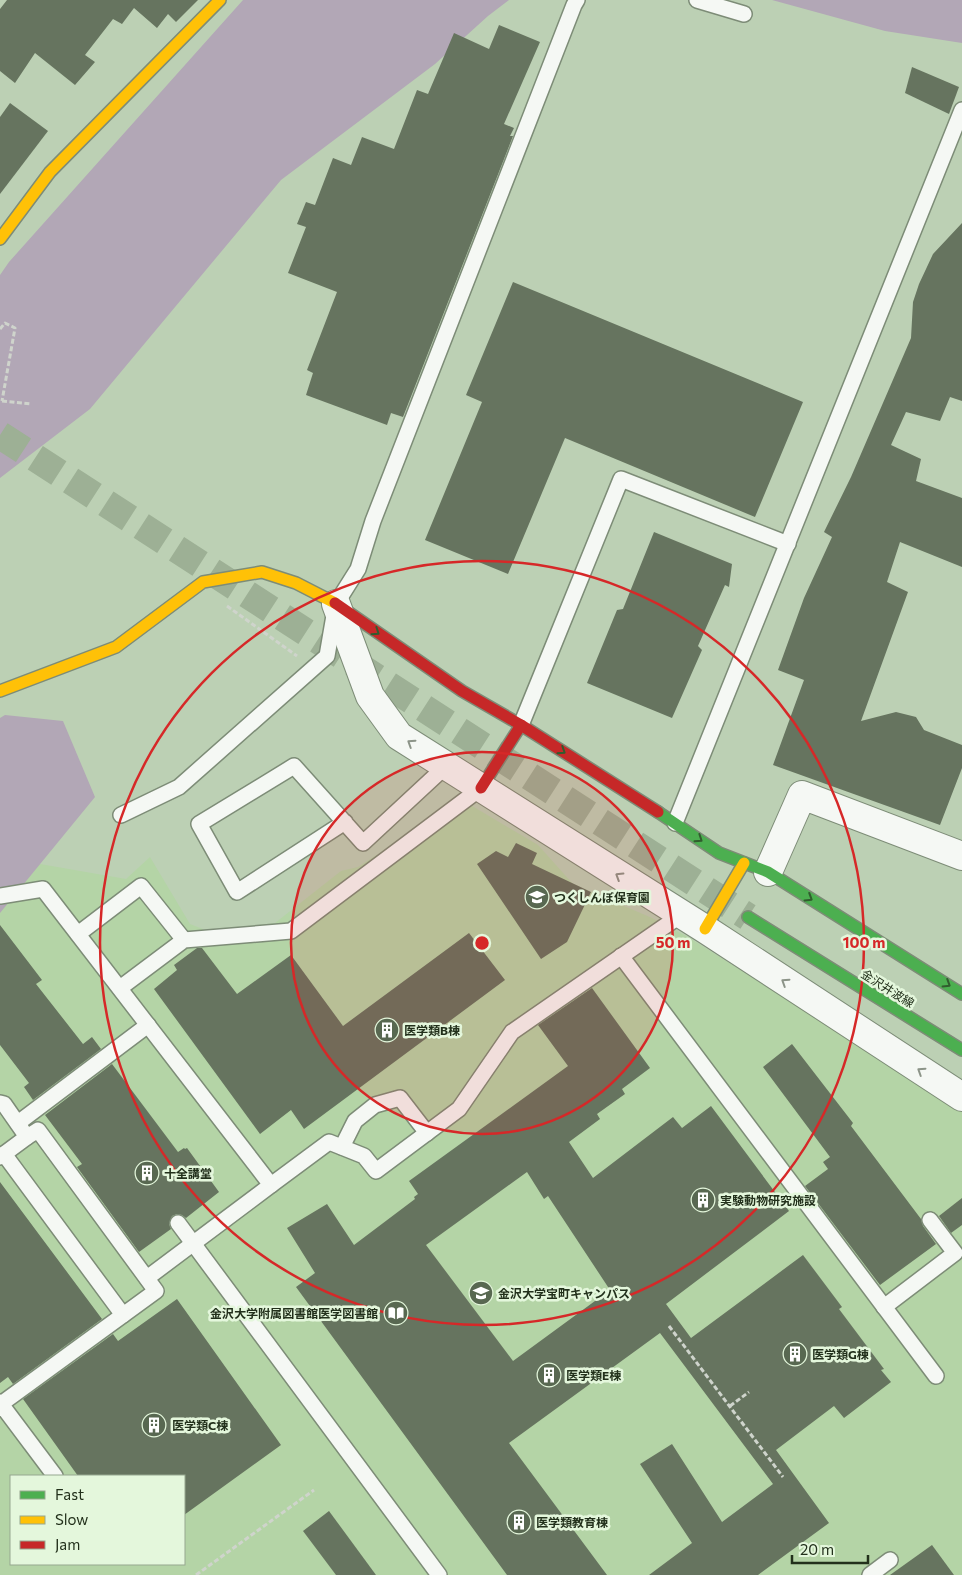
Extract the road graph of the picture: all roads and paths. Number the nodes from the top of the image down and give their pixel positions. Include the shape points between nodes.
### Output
1 (220, 0) edge
2 (578, 0) edge
3 (697, 0) edge
4 (744, 14) dead end
5 (962, 110) edge
6 (0, 239) edge
7 (0, 329) edge
8 (1, 400) edge
9 (31, 404) dead end
10 (788, 544) junction
11 (198, 586) junction
12 (336, 604) junction
13 (304, 660) dead end
14 (0, 691) edge
15 (521, 725) junction
16 (446, 766) junction
17 (481, 788) junction
18 (121, 815) dead end
19 (345, 822) junction
20 (675, 823) junction
21 (962, 856) edge
22 (756, 867) junction
23 (0, 896) edge
24 (681, 915) junction
25 (748, 918) tunnel mouth
26 (705, 929) junction
27 (78, 934) junction
28 (184, 940) junction
29 (621, 956) junction
30 (120, 988) junction
31 (962, 994) edge
32 (148, 1025) junction
33 (962, 1050) edge
34 (962, 1097) edge
35 (0, 1103) edge
36 (18, 1123) junction
37 (427, 1133) junction
38 (27, 1137) junction
39 (342, 1147) junction
40 (2, 1155) edge
41 (272, 1185) junction
42 (930, 1220) dead end
43 (178, 1223) dead end
44 (194, 1243) junction
45 (146, 1278) junction
46 (884, 1307) junction
47 (123, 1315) junction
48 (669, 1326) dead end
49 (936, 1376) dead end
50 (749, 1392) dead end
51 (1, 1403) edge
52 (730, 1406) junction
53 (54, 1475) edge
54 (783, 1477) dead end
55 (314, 1490) dead end
56 (890, 1560) dead end
57 (196, 1575) edge
58 (440, 1575) edge
59 (870, 1575) edge

1 - 6 street via 50,172
2 - 12 lane via 373,521 358,569
3 - 4 lane
5 - 10 lane
7 - 8 path via 5,323 15,328
8 - 9 path
10 - 15 lane via 620,478
10 - 20 lane
11 - 12 street via 203,582 262,572 296,583
11 - 13 path
11 - 14 street via 116,647
12 -> 15 street via 462,691
16 -> 12 street via 399,736 370,696
12 - 18 lane via 327,656 179,787
15 - 17 street
15 -> 20 street
16 - 17 street
16 - 19 lane via 364,843
24 -> 17 street
17 - 28 lane via 291,931
19 - 19 lane via 294,766 199,824 237,892
20 -> 22 street via 719,853
21 - 22 street via 802,795
22 - 26 street
22 -> 31 street
23 - 27 lane via 43,889
24 - 26 street
24 - 29 lane
25 - 33 street, 金沢井波線
34 -> 26 street
27 - 28 lane via 141,886
27 - 30 lane
28 - 30 lane
29 - 37 lane via 512,1032 459,1109
29 - 46 lane
30 - 32 lane
32 - 36 lane
32 - 41 lane
35 - 36 lane
36 - 38 lane
37 - 39 lane via 376,1171 364,1156
37 - 39 lane via 400,1098 375,1105 355,1122
38 - 40 lane
38 - 45 lane via 38,1130
39 - 41 lane via 330,1142
40 - 47 lane
41 - 44 lane
42 - 46 lane via 955,1253
43 - 44 lane
44 - 45 lane
44 - 58 lane
45 - 47 lane via 156,1291
46 - 49 lane
47 - 51 lane
48 - 52 path
50 - 52 path
51 - 53 lane
52 - 54 path
55 - 57 path
56 - 59 lane

